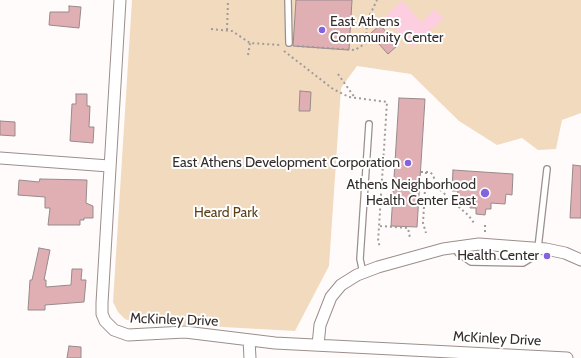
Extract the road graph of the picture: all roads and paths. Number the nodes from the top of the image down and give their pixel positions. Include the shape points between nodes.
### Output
1 (120, 0) edge
2 (228, 0) edge
3 (288, 0) edge
4 (377, 0) edge
5 (211, 28) dead end
6 (227, 30) junction
7 (250, 43) junction
8 (288, 44) junction
9 (248, 55) dead end
10 (338, 74) dead end
11 (356, 99) dead end
12 (369, 124) dead end
13 (0, 158) edge
14 (109, 166) junction
15 (547, 169) dead end
16 (421, 172) dead end
17 (426, 172) junction
18 (474, 223) dead end
19 (485, 224) dead end
20 (380, 226) dead end
21 (426, 234) dead end
22 (485, 237) dead end
23 (410, 238) dead end
24 (455, 246) junction
25 (538, 248) junction
26 (581, 260) edge
27 (363, 273) junction
28 (249, 340) junction
29 (318, 345) junction
30 (250, 358) edge
31 (567, 358) edge

1 - 14 street, McKinley Drive
2 - 6 path
3 - 8 lane
4 - 8 path via 367,21 366,43 355,50
5 - 6 path
6 - 7 path
7 - 8 path
7 - 9 path
10 - 11 path
12 - 27 lane via 360,259
13 - 14 street
14 - 28 street, McKinley Drive via 102,303 105,321 114,330 128,335 185,332
15 - 25 lane
16 - 17 path
17 - 18 path via 433,175 437,187 470,216
17 - 21 path via 423,223
19 - 22 path
20 - 23 path via 408,228
24 - 25 street via 479,244
24 - 25 lane via 458,253 471,262 510,263 523,263 533,257
24 - 27 street
25 - 26 street via 565,253
27 - 29 street via 341,285 331,297 320,325
28 - 29 street, McKinley Drive
28 - 30 street
29 - 31 street, McKinley Drive

